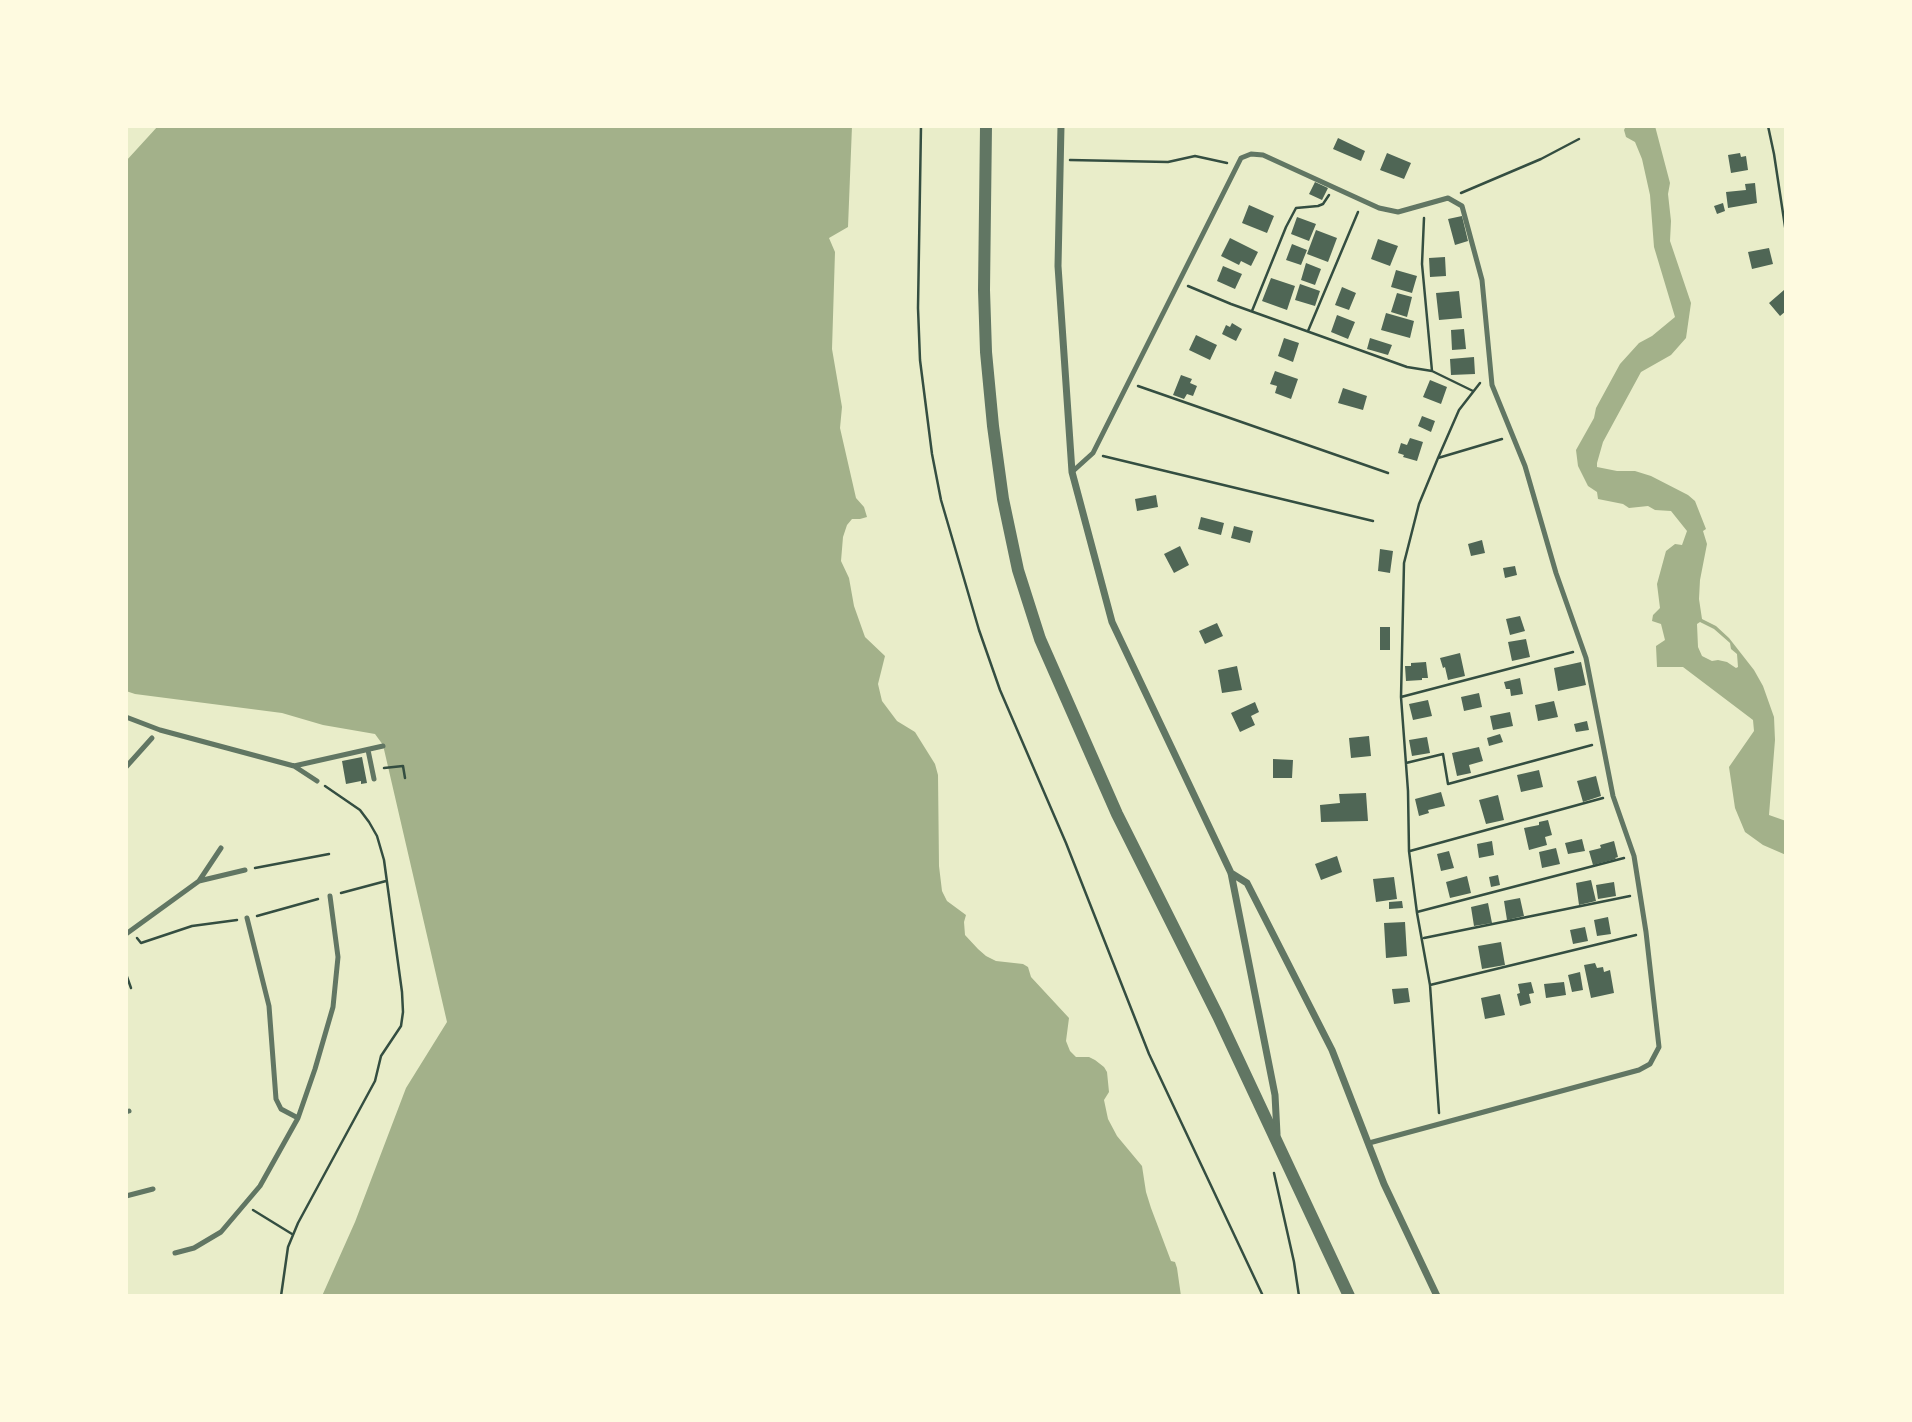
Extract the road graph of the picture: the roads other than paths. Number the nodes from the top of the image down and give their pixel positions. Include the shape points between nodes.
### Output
1 (986, 126) edge
2 (1061, 126) edge
3 (1072, 472) junction
4 (126, 717) edge
5 (152, 738) dead end
6 (383, 746) dead end
7 (368, 750) junction
8 (294, 766) junction
9 (126, 767) edge
10 (374, 779) dead end
11 (317, 781) road end
12 (221, 848) dead end
13 (245, 870) road end
14 (1231, 873) junction
15 (199, 881) junction
16 (330, 896) dead end
17 (247, 918) dead end
18 (126, 934) edge
19 (298, 1118) junction
20 (1369, 1143) junction
21 (1277, 1145) junction
22 (153, 1189) dead end
23 (126, 1196) edge
24 (176, 1254) dead end
25 (1349, 1296) edge
26 (1437, 1296) edge

1 - 21 street via 986,352 1003,499 1018,570 1040,639 1117,814
2 - 3 street via 1058,267
3 - 14 street via 1112,622
3 - 20 lane via 1093,453 1241,158 1263,155 1379,208 1398,212 1448,198 1462,206 1482,280 1492,385 1525,466 1590,673 1613,796 1634,856 1659,1047 1650,1064 1639,1070
4 - 8 lane
5 - 9 lane
6 - 7 lane
7 - 8 lane
7 - 10 lane
8 - 11 lane
12 - 15 lane
13 - 15 lane
14 - 20 street via 1247,883 1254,895 1332,1050
14 - 21 street via 1275,1095
15 - 18 lane
16 - 19 lane via 338,957 333,1007
17 - 19 lane via 269,1006 276,1099 281,1109
19 - 24 lane via 260,1186 221,1231
20 - 26 street
21 - 25 street
22 - 23 lane

